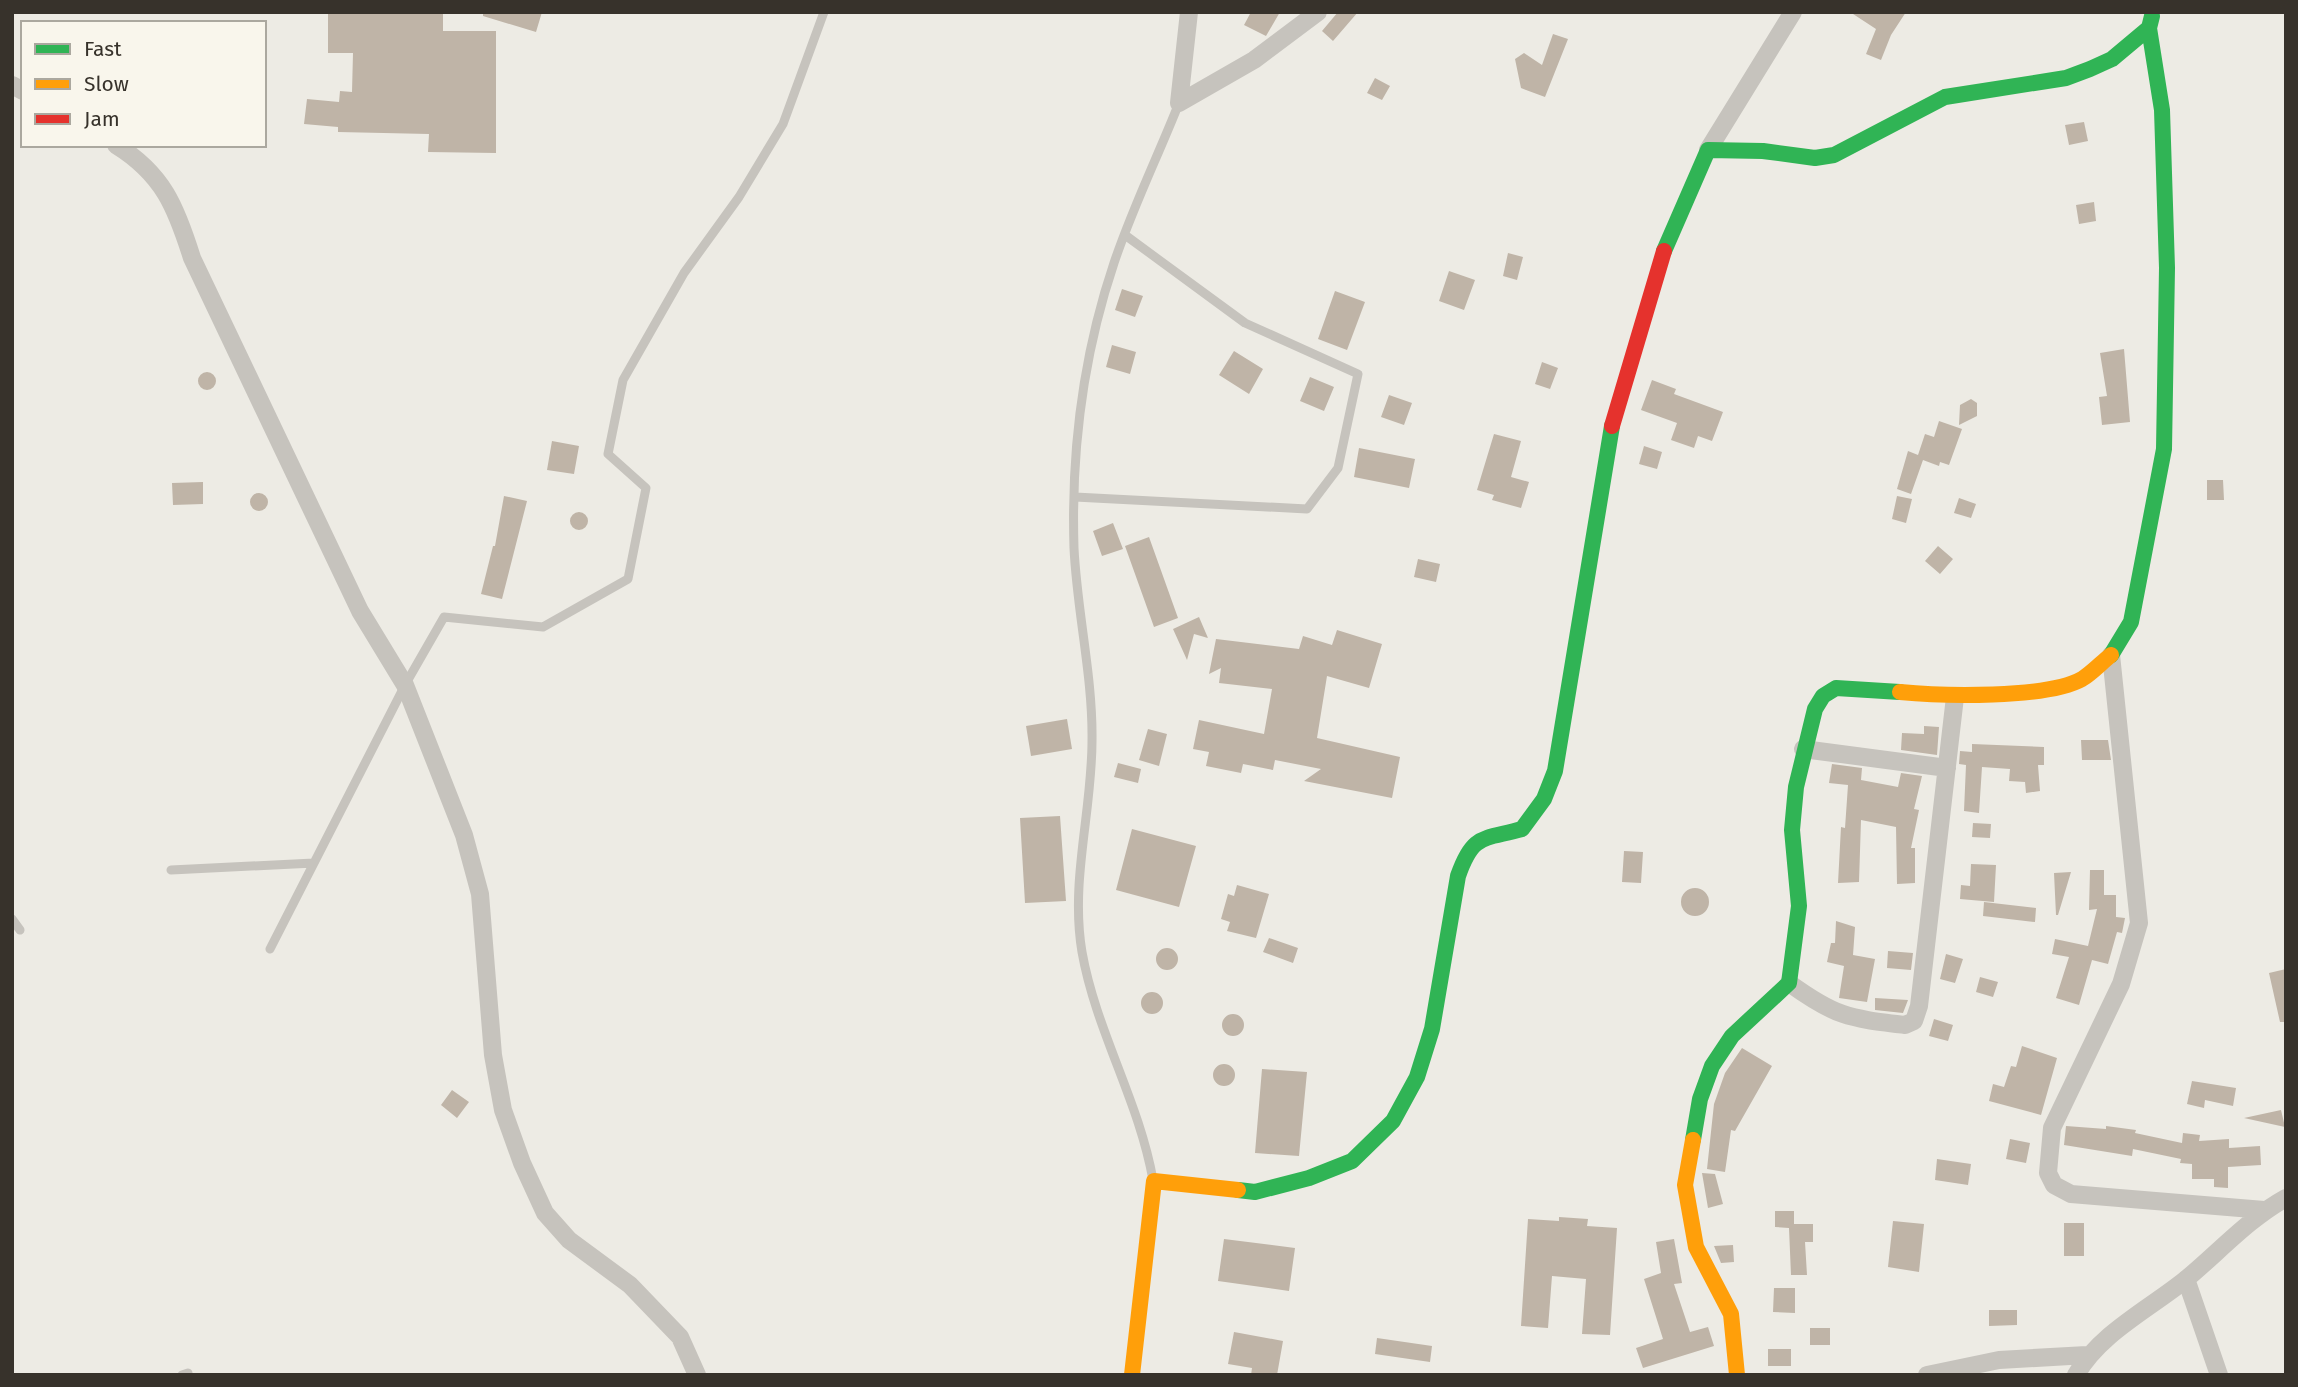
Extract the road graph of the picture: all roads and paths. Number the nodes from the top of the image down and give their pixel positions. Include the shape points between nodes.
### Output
1 (824, 12) edge
2 (1189, 12) edge
3 (1318, 12) edge
4 (1793, 12) edge
5 (2151, 20) edge
6 (1179, 103) junction
7 (119, 147) edge
8 (1708, 150) junction
9 (1125, 235) junction
10 (1075, 497) junction
11 (2111, 655) junction
12 (405, 685) junction
13 (1955, 697) junction
14 (1803, 749) junction
15 (1947, 768) junction
16 (314, 863) junction
17 (171, 870) dead end
18 (12, 919) edge
19 (20, 930) dead end
20 (270, 949) dead end
21 (1789, 983) junction
22 (1154, 1181) junction
23 (2286, 1198) edge
24 (2264, 1210) junction
25 (2186, 1279) junction
26 (2087, 1355) junction
27 (697, 1375) edge
28 (1132, 1375) edge
29 (1737, 1375) edge
30 (1927, 1375) edge
31 (2076, 1375) edge
32 (2219, 1375) edge

1 - 12 lane via 783,124 739,197 684,273 623,380 608,454 646,488 628,579 543,627 444,617
2 - 6 street
3 - 6 street via 1254,60
4 - 8 street
5 - 8 street via 2112,59 2090,69 2066,78 1945,97 1834,155 1815,158
5 - 11 street via 2162,123 2167,268 2164,449 2132,622
6 - 9 lane
7 - 12 street via 158,180 177,211 192,258 354,599
8 - 22 street via 1667,242 1613,421 1555,771 1544,800 1522,829 1481,836 1466,853 1432,1029 1417,1077 1393,1121 1352,1161 1331,1170 1255,1192
9 - 10 lane via 1091,344 1075,440
9 - 10 lane via 1245,323 1358,374 1338,468 1307,509
10 - 22 lane via 1074,548 1092,741 1077,914 1083,955 1107,1037 1141,1126
11 - 13 street via 2082,679 2058,687
11 - 24 street via 2139,923 2121,984 2052,1128 2048,1173 2054,1185 2071,1194
12 - 16 lane
12 - 27 street via 464,835 480,894 493,1055 503,1110 522,1163 545,1213 569,1240 630,1284 680,1336
13 - 14 street via 1836,688 1823,696 1815,709
13 - 15 street
14 - 15 street
14 - 21 street via 1793,830 1799,906
15 - 21 street via 1914,1021 1905,1026 1844,1017 1826,1010
16 - 17 lane
16 - 20 lane
18 - 19 lane
21 - 29 street via 1732,1036 1712,1066 1700,1099 1685,1185 1696,1247 1731,1314
22 - 28 street
23 - 24 street
24 - 25 street
25 - 26 street
25 - 32 street
26 - 30 street via 1999,1360
26 - 31 street

